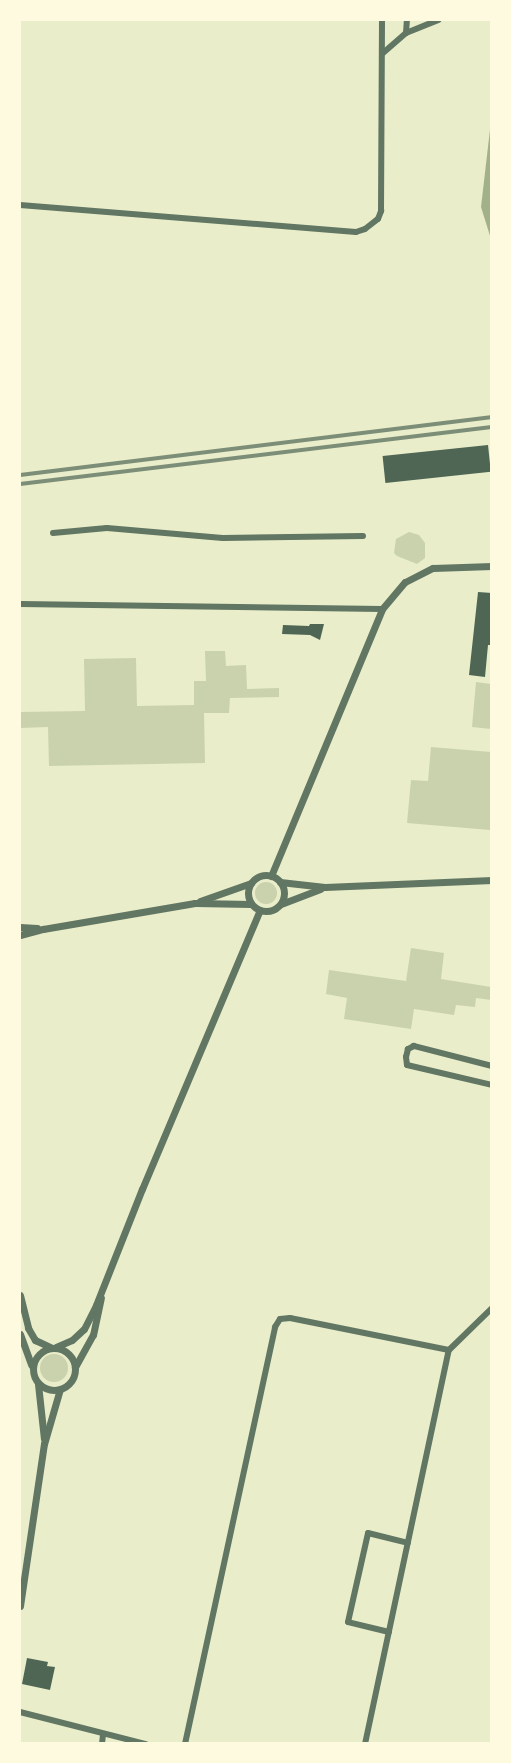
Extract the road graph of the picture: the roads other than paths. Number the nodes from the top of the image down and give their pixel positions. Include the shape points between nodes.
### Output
1 (382, 20) edge
2 (407, 20) edge
3 (438, 20) edge
4 (406, 33) junction
5 (383, 53) junction
6 (20, 205) edge
7 (53, 533) dead end
8 (363, 536) dead end
9 (492, 566) edge
10 (20, 604) edge
11 (382, 609) junction
12 (271, 876) junction
13 (492, 880) edge
14 (280, 882) junction
15 (251, 883) junction
16 (326, 887) junction
17 (195, 903) junction
18 (251, 904) junction
19 (280, 904) junction
20 (260, 910) junction
21 (20, 927) edge
22 (43, 929) junction
23 (20, 935) edge
24 (492, 1066) edge
25 (492, 1085) edge
26 (102, 1293) junction
27 (20, 1295) edge
28 (492, 1308) edge
29 (20, 1334) edge
30 (53, 1347) junction
31 (449, 1350) junction
32 (75, 1367) junction
33 (32, 1368) junction
34 (38, 1384) junction
35 (60, 1389) junction
36 (44, 1444) junction
37 (408, 1543) junction
38 (20, 1606) edge
39 (389, 1632) junction
40 (20, 1712) edge
41 (104, 1734) junction
42 (102, 1743) edge
43 (147, 1743) edge
44 (185, 1743) edge
45 (365, 1743) edge

1 - 5 street
2 - 4 street
3 - 4 street
4 - 5 street
5 - 6 street via 381,211 378,219 365,229 356,232
7 - 8 street via 107,528 223,538
9 - 11 street via 433,568 405,582
10 - 11 street
11 - 12 street
12 - 14 street
12 - 15 street via 260,876
13 - 16 street
14 - 16 street
14 - 19 street via 284,893
15 - 17 street
15 - 18 street
16 - 19 street
17 - 18 street
17 - 22 street
18 - 20 street
19 - 20 street via 272,910
20 - 26 street
21 - 22 street
22 - 23 street
24 - 25 street via 414,1047 408,1049 406,1057 407,1065
26 - 30 street via 84,1329 72,1340
26 - 32 street via 100,1316
27 - 30 street via 35,1340
28 - 31 street
29 - 33 street
30 - 32 street via 71,1356
30 - 33 street via 36,1357
31 - 37 street
31 - 44 street via 280,1319 275,1327
32 - 35 street via 73,1378
33 - 34 street
34 - 35 street via 48,1390
34 - 36 street
35 - 36 street
36 - 38 street
37 - 39 street
37 - 39 street via 368,1533 348,1622
39 - 45 street
40 - 41 street
41 - 42 street
41 - 43 street

